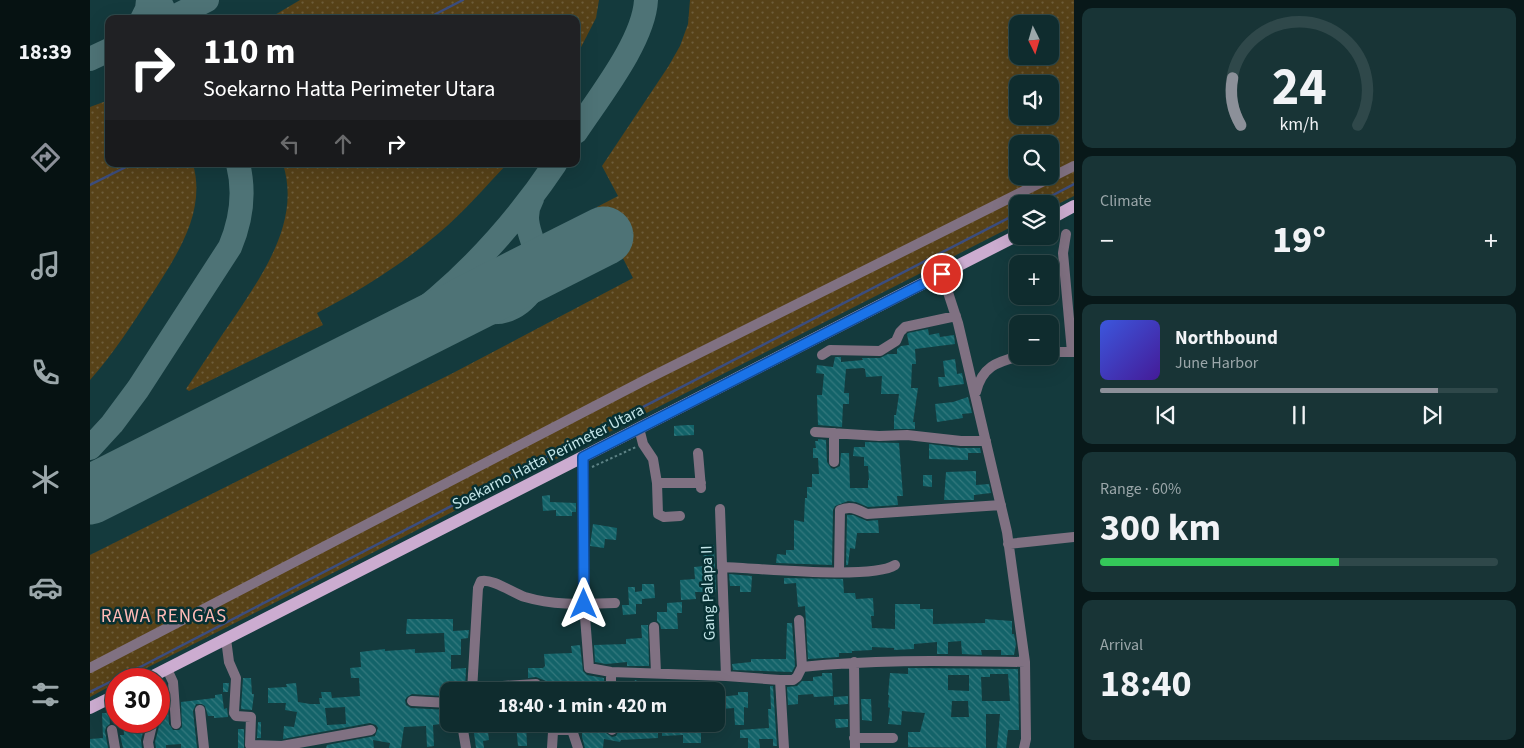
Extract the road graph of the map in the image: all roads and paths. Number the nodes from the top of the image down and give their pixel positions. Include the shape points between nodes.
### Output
1 (1074, 166) edge
2 (1074, 206) edge
3 (1059, 214) edge
4 (1066, 234) dead end
5 (1009, 240) edge
6 (942, 274) junction
7 (956, 316) junction
8 (819, 338) junction
9 (1059, 352) edge
10 (1073, 352) edge
11 (1009, 360) edge
12 (975, 392) junction
13 (640, 428) junction
14 (814, 432) dead end
15 (834, 433) junction
16 (986, 442) junction
17 (643, 444) junction
18 (698, 453) dead end
19 (583, 457) junction
20 (834, 462) dead end
21 (583, 470) junction
22 (658, 483) junction
23 (1001, 505) junction
24 (720, 509) dead end
25 (680, 516) dead end
26 (1074, 537) edge
27 (1008, 544) junction
28 (895, 565) dead end
29 (722, 567) junction
30 (839, 572) junction
31 (615, 603) dead end
32 (584, 604) junction
33 (799, 620) dead end
34 (654, 627) dead end
35 (226, 639) junction
36 (854, 662) junction
37 (1025, 662) junction
38 (802, 667) junction
39 (90, 668) edge
40 (167, 668) edge
41 (611, 672) junction
42 (656, 673) junction
43 (170, 675) edge
44 (726, 676) junction
45 (780, 680) junction
46 (472, 682) edge
47 (611, 682) edge
48 (105, 700) edge
49 (412, 701) dead end
50 (440, 703) edge
51 (90, 708) edge
52 (200, 710) dead end
53 (176, 724) dead end
54 (371, 730) dead end
55 (463, 732) edge
56 (112, 733) edge
57 (150, 733) edge
58 (893, 738) dead end
59 (855, 743) edge
60 (258, 746) edge
61 (115, 748) edge
62 (149, 748) edge
63 (204, 748) edge
64 (466, 748) edge
65 (552, 748) edge
66 (578, 748) edge
67 (784, 748) edge
68 (1024, 748) edge

1 - 39 street via 649,378
2 - 3 main road
4 - 10 street via 1063,253
5 - 6 main road, Soekarno Hatta Perimeter Utara
6 - 7 street
6 - 8 main road, Soekarno Hatta Perimeter Utara
7 - 8 street via 905,327 896,341 880,351 826,352
7 - 12 street
8 - 13 main road, Soekarno Hatta Perimeter Utara
9 - 10 street
11 - 12 street via 987,368
12 - 16 street
13 - 17 street
13 - 19 main road, Soekarno Hatta Perimeter Utara
14 - 15 street
15 - 16 street
15 - 20 street
16 - 23 street
17 - 21 path
17 - 22 street via 652,455
18 - 22 street via 701,486
19 - 21 street
19 - 35 main road, Soekarno Hatta Perimeter Utara
21 - 32 street
22 - 25 street via 658,514
23 - 27 street
23 - 30 street via 867,514 859,508 840,510
24 - 29 street, Gang Palapa II
26 - 27 street
27 - 37 street
28 - 30 street via 871,572
29 - 30 street
29 - 44 street, Gang Palapa II
31 - 32 street
32 - 41 street via 589,668
32 - 46 street via 564,605 524,597 481,581
33 - 38 street
34 - 42 street
35 - 40 main road, Soekarno Hatta Perimeter Utara
35 - 60 street via 229,662 236,678 234,713 251,717 250,745
36 - 37 street
36 - 38 street
36 - 59 street
37 - 68 street
38 - 45 street via 793,680
41 - 42 street
41 - 47 street
42 - 44 street
43 - 53 street
44 - 45 street
45 - 67 street
48 - 51 main road
49 - 50 street
52 - 63 street
54 - 60 street via 301,744
55 - 64 street
56 - 61 street
57 - 62 street
58 - 59 street
65 - 66 street via 556,730 572,730

